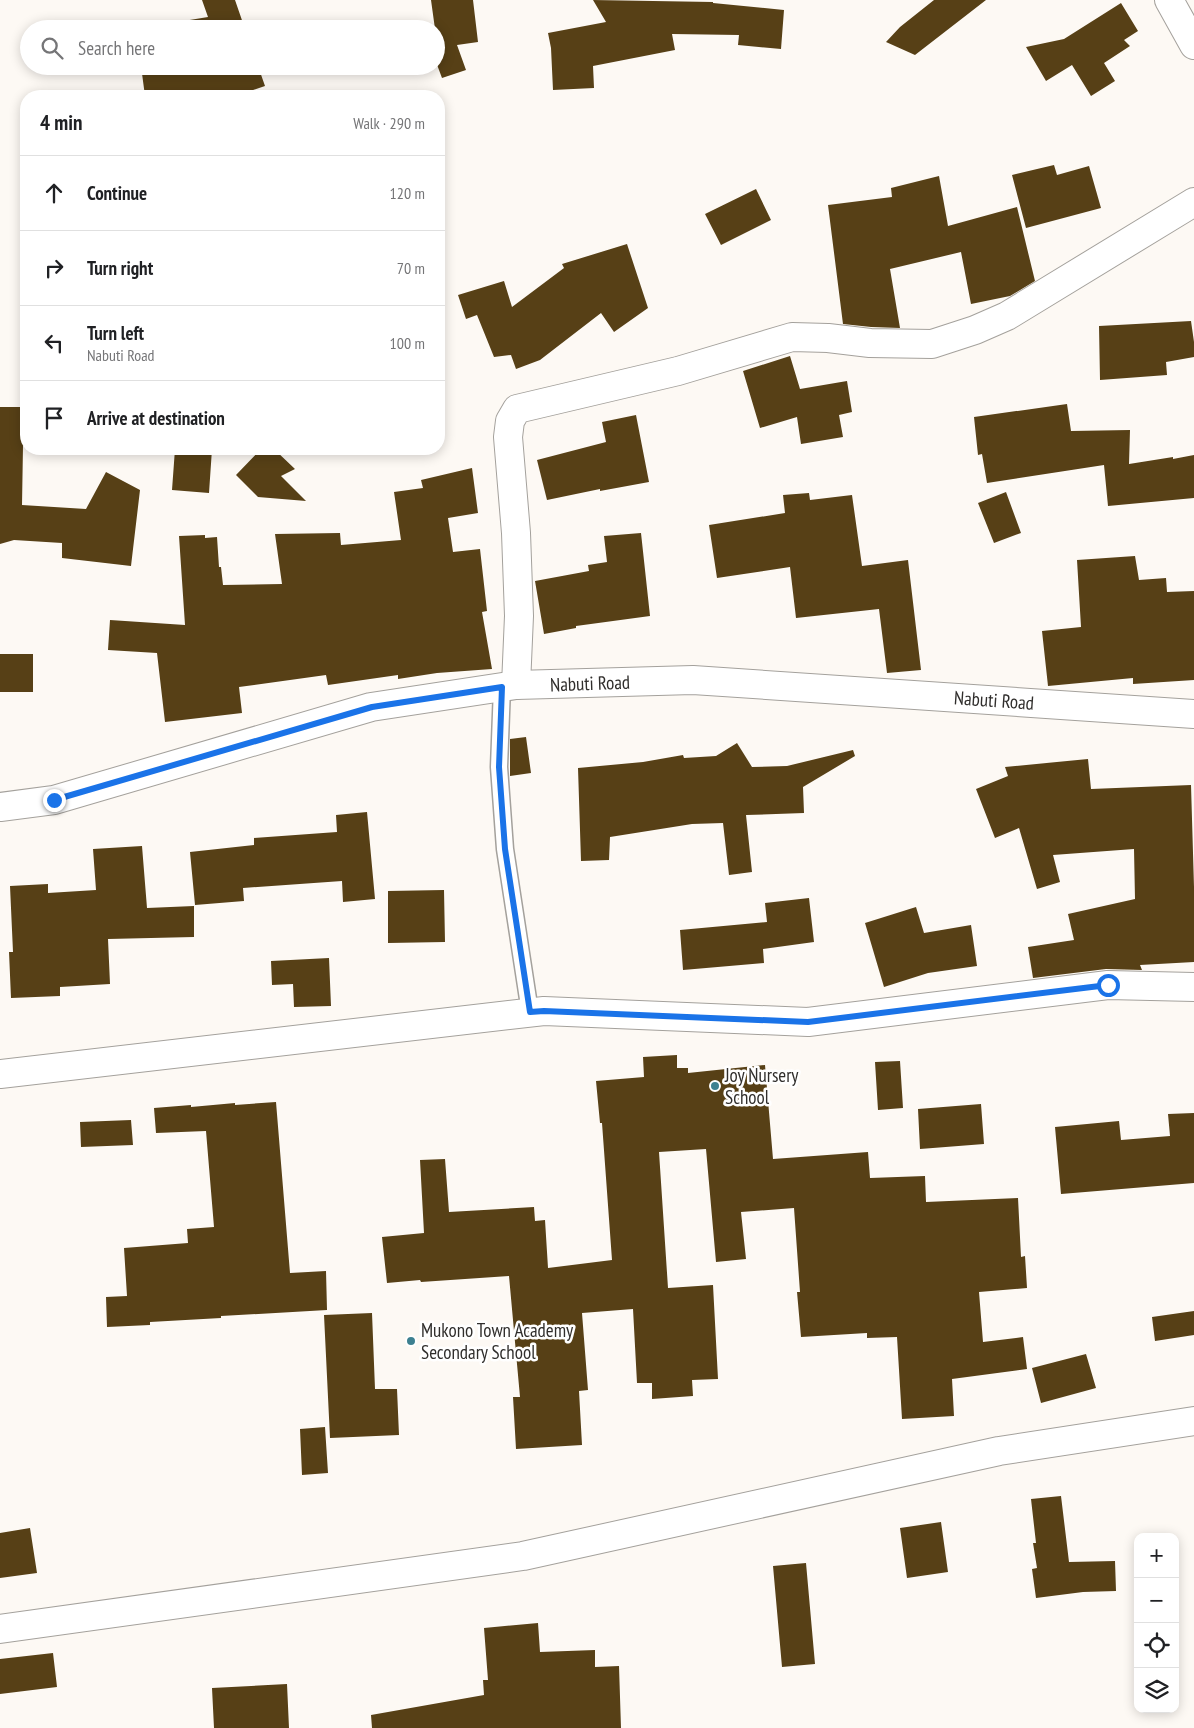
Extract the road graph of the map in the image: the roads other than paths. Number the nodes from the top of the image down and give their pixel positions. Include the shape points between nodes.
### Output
1 (1169, 0) edge
2 (1194, 44) edge
3 (1194, 202) edge
4 (509, 686) junction
5 (1194, 714) edge
6 (0, 807) edge
7 (1194, 987) edge
8 (530, 1012) junction
9 (0, 1074) edge
10 (1194, 1421) edge
11 (0, 1629) edge

1 - 2 street
3 - 4 street via 1007,316 932,344 870,343 792,336 678,371 517,409 510,421 508,437 519,616
4 - 5 street, Nabuti Road via 693,680
4 - 6 street, Nabuti Road via 372,707 54,800
4 - 8 lane via 499,767 505,849
7 - 8 street via 1108,985 808,1022
8 - 9 street
10 - 11 street via 999,1451 523,1556

